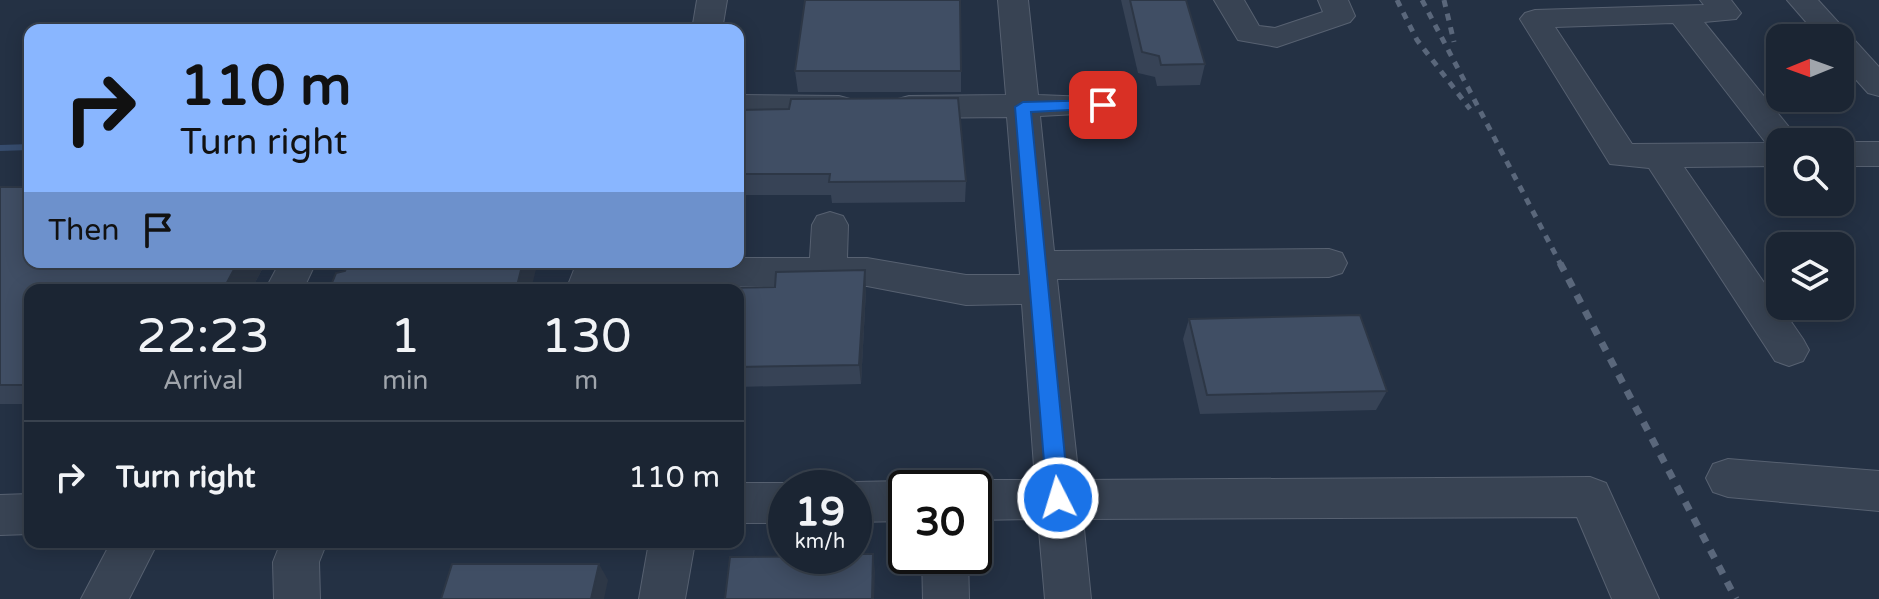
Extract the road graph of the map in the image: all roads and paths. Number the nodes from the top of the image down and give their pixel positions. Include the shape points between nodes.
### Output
1 (712, 0) edge
2 (1013, 0) edge
3 (1229, 0) edge
4 (1333, 0) edge
5 (1715, 0) edge
6 (1802, 0) edge
7 (1681, 14) junction
8 (708, 24) edge
9 (1823, 24) edge
10 (1854, 58) edge
11 (1878, 84) edge
12 (1103, 105) dead end
13 (744, 106) edge
14 (1023, 107) junction
15 (1773, 128) edge
16 (1766, 154) edge
17 (1854, 154) edge
18 (1879, 154) edge
19 (1659, 156) junction
20 (830, 225) dead end
21 (1329, 263) dead end
22 (828, 272) junction
23 (1039, 277) junction
24 (587, 284) edge
25 (1789, 350) dead end
26 (1728, 478) dead end
27 (1879, 491) edge
28 (1058, 498) junction
29 (992, 500) edge
30 (744, 503) edge
31 (768, 503) edge
32 (24, 514) edge
33 (0, 515) edge
34 (132, 548) edge
35 (302, 548) edge
36 (671, 548) edge
37 (945, 574) edge
38 (104, 599) edge
39 (297, 599) edge
40 (662, 599) edge
41 (946, 599) edge
42 (1068, 599) edge
43 (1636, 599) edge

1 - 8 street
2 - 14 street
3 - 4 street via 1249,33 1277,38 1340,16
5 - 7 street via 1726,13
6 - 9 street
7 - 15 street
7 - 19 street via 1535,19 1622,156
10 - 11 street
12 - 14 street
13 - 14 street
14 - 23 street
16 - 19 street
17 - 18 street
19 - 25 street
20 - 22 street
21 - 23 street
22 - 23 street via 867,272 966,290
22 - 24 street via 590,272
23 - 28 street
26 - 27 street
28 - 29 street
28 - 42 street
28 - 43 street via 1590,497
30 - 31 street
32 - 33 street
34 - 38 street
35 - 39 street via 296,562
36 - 40 street
37 - 41 street

